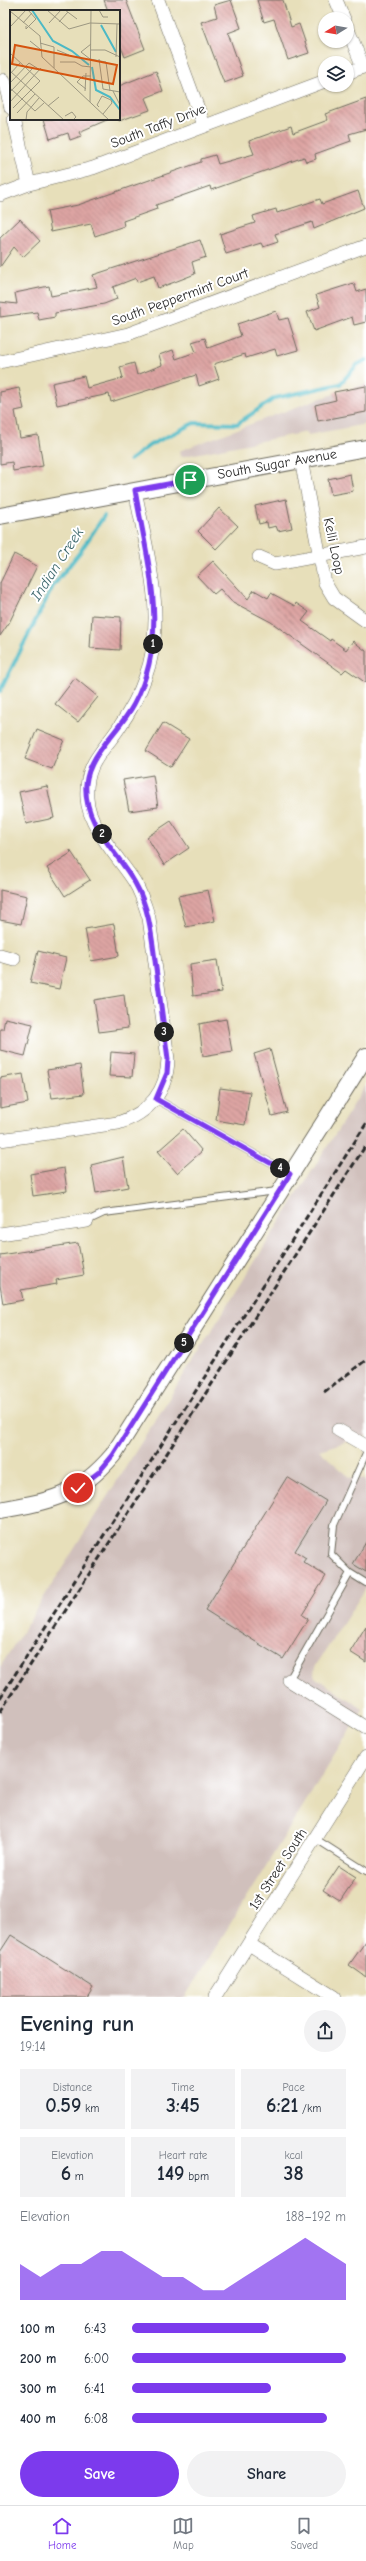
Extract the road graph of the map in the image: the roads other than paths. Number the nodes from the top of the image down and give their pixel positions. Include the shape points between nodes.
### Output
1 (158, 0) edge
2 (336, 0) edge
3 (341, 12) edge
4 (354, 43) edge
5 (364, 66) edge
6 (354, 70) edge
7 (4, 80) dead end
8 (318, 84) edge
9 (10, 104) edge
10 (14, 120) edge
11 (204, 125) junction
12 (29, 184) junction
13 (0, 195) edge
14 (366, 246) edge
15 (0, 362) edge
16 (366, 448) edge
17 (300, 460) junction
18 (135, 490) junction
19 (0, 516) edge
20 (366, 547) edge
21 (319, 556) junction
22 (259, 557) dead end
23 (366, 621) edge
24 (0, 955) edge
25 (14, 959) dead end
26 (366, 1056) edge
27 (156, 1099) junction
28 (0, 1140) edge
29 (290, 1174) junction
30 (281, 1190) junction
31 (87, 1221) joint
32 (0, 1234) edge
33 (338, 1430) dead end
34 (366, 1446) edge
35 (366, 1453) edge
36 (0, 1510) edge
37 (350, 1573) junction
38 (366, 1583) edge
39 (289, 1680) joint
40 (366, 1728) edge
41 (366, 1757) edge
42 (316, 1839) junction
43 (366, 1871) edge
44 (249, 1944) junction
45 (215, 1997) edge
46 (334, 1997) edge

1 - 11 street
2 - 3 street
4 - 5 street
5 - 6 street
7 - 9 street
8 - 11 street, South Taffy Drive
10 - 12 street
11 - 12 street, South Taffy Drive via 93,168
12 - 13 street, South Taffy Drive
14 - 15 street, South Peppermint Court via 128,334
16 - 17 street, South Sugar Avenue
17 - 18 street, South Sugar Avenue
17 - 21 street, Kelli Loop
18 - 19 street, South Sugar Avenue
18 - 27 street via 154,596 156,618 151,658 134,704 92,764 86,783 87,799 94,822 135,882 149,918 168,1059 167,1073
20 - 21 street
21 - 22 street via 275,564
21 - 23 street, Kelli Loop via 324,583 334,598
24 - 25 street
26 - 29 street
27 - 28 street via 147,1110 118,1124
27 - 29 lane
29 - 30 street
30 - 31 lane via 104,1212
30 - 36 street via 113,1455 99,1472 78,1488 57,1499
31 - 32 street
33 - 34 street
35 - 37 lane via 334,1525 332,1554
37 - 38 lane
37 - 39 lane
39 - 40 street
41 - 42 street, 1st Street South
42 - 43 lane
42 - 44 street, 1st Street South
44 - 45 street, 1st Street South
44 - 46 street

